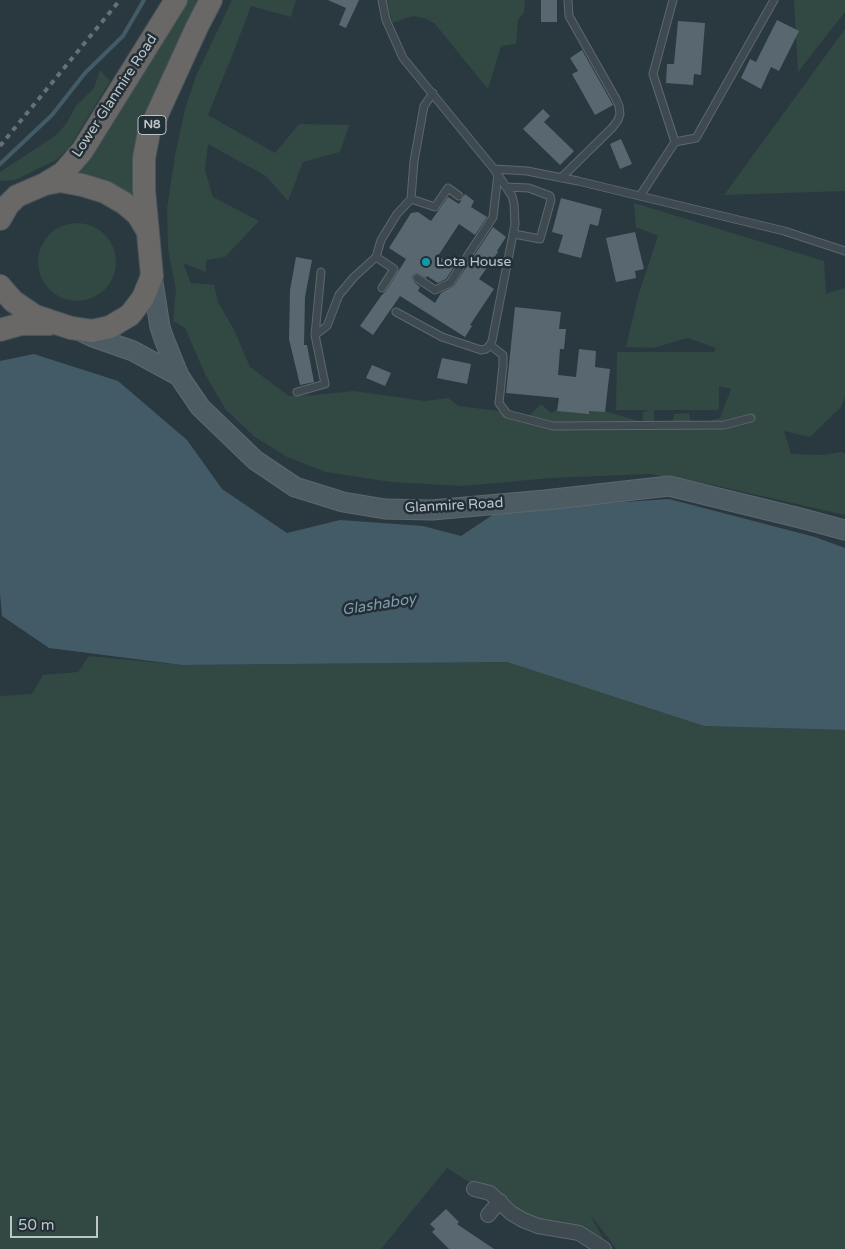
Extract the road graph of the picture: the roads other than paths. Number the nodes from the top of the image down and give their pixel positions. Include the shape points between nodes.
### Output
1 (176, 0) edge
2 (211, 0) edge
3 (382, 0) edge
4 (568, 0) edge
5 (673, 0) edge
6 (774, 0) edge
7 (433, 93) junction
8 (675, 142) junction
9 (496, 172) junction
10 (560, 178) junction
11 (45, 184) junction
12 (506, 187) junction
13 (459, 196) dead end
14 (640, 196) junction
15 (411, 200) junction
16 (0, 218) edge
17 (147, 231) junction
18 (514, 234) junction
19 (845, 251) edge
20 (376, 257) junction
21 (321, 272) dead end
22 (152, 276) junction
23 (417, 278) dead end
24 (0, 286) edge
25 (382, 288) dead end
26 (396, 312) dead end
27 (55, 324) junction
28 (77, 329) junction
29 (0, 330) edge
30 (315, 335) junction
31 (490, 345) junction
32 (179, 376) junction
33 (298, 392) dead end
34 (752, 418) dead end
35 (845, 530) edge
36 (474, 1189) dead end
37 (500, 1201) junction
38 (488, 1215) dead end
39 (604, 1249) edge

1 - 11 highway, Lower Glanmire Road / N8 via 82,151 63,173
2 - 17 highway, N8 via 149,132 144,158
3 - 7 lane via 386,20 402,58
4 - 10 lane via 568,16 620,106 620,114 612,128
5 - 8 lane via 653,74
6 - 8 lane via 696,138
7 - 9 lane
7 - 15 lane via 424,106
8 - 14 lane
9 - 10 lane via 527,171
9 - 12 lane
9 - 23 lane via 493,217 450,283 435,290
10 - 14 lane
11 - 16 highway, N8 via 17,196
11 - 17 highway, N8 via 60,181 105,192 138,214
12 - 18 lane via 514,204
12 - 18 lane via 529,188 550,196 551,200 540,239
13 - 15 lane via 448,188 435,207
14 - 19 lane via 784,231
15 - 20 lane via 397,214 381,240
17 - 22 highway, N8
18 - 31 lane
20 - 25 lane via 394,269
20 - 30 lane via 354,276 339,295 327,326
21 - 30 lane
22 - 28 highway, N8 via 143,298 130,316 110,327 92,331
22 - 32 main road, Glanmire Road via 160,327
24 - 27 highway, N8 via 21,308
26 - 31 lane via 442,337 480,350
27 - 28 highway, N8
27 - 29 highway, N8 via 22,324
28 - 32 main road via 133,351
30 - 33 lane via 324,384
31 - 34 lane via 502,355 500,403 507,414 553,426 724,425
32 - 35 main road, Glanmire Road via 200,407 255,460 294,487 343,502 385,509 432,510 668,486
36 - 37 street via 490,1193
37 - 38 street
37 - 39 street via 523,1220 579,1233

